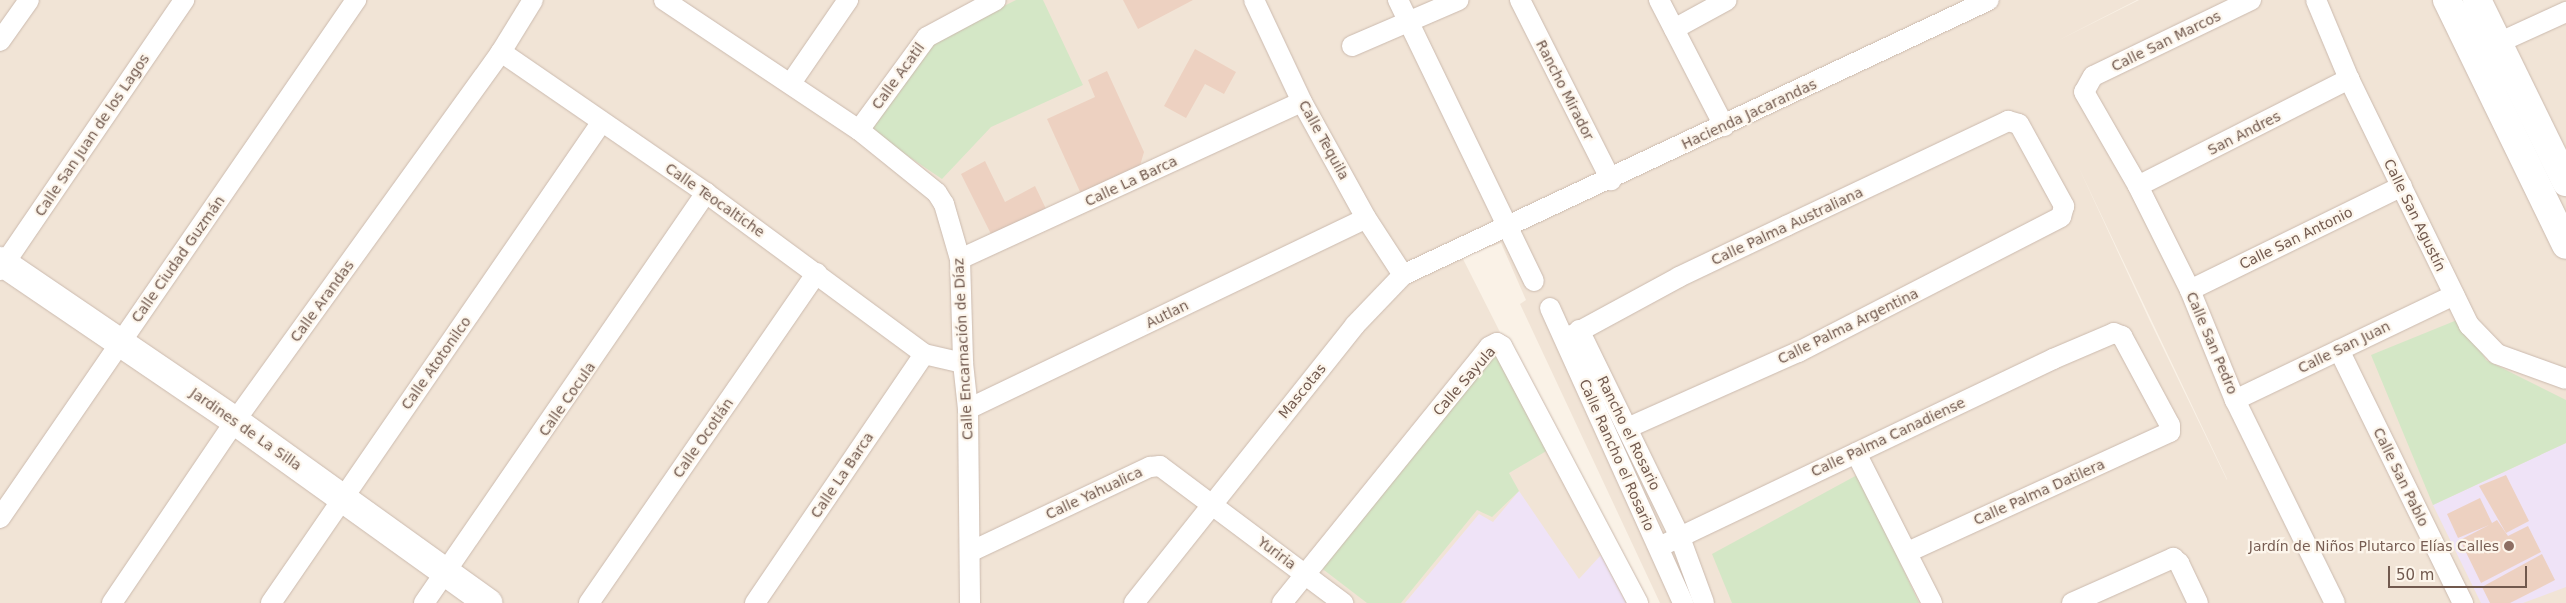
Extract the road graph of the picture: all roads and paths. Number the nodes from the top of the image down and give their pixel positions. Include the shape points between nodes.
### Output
1 (28, 0) edge
2 (184, 0) edge
3 (356, 0) edge
4 (533, 0) edge
5 (664, 0) edge
6 (848, 0) edge
7 (996, 0) edge
8 (1254, 0) edge
9 (1398, 0) edge
10 (1459, 0) edge
11 (1520, 0) edge
12 (1659, 0) edge
13 (1727, 0) edge
14 (1989, 0) edge
15 (2251, 0) edge
16 (2316, 0) edge
17 (2447, 0) edge
18 (2477, 0) edge
19 (686, 6) edge
20 (2566, 12) edge
21 (1410, 23) junction
22 (1674, 29) junction
23 (0, 41) edge
24 (2498, 44) junction
25 (1352, 46) dead end
26 (501, 52) junction
27 (2349, 79) junction
28 (791, 83) junction
29 (2084, 87) joint
30 (1302, 102) junction
31 (2014, 120) joint
32 (601, 123) junction
33 (1724, 126) junction
34 (859, 130) junction
35 (2558, 147) edge
36 (1611, 180) junction
37 (2566, 182) edge
38 (2138, 186) junction
39 (2402, 186) junction
40 (706, 193) junction
41 (1366, 218) junction
42 (1508, 224) junction
43 (2566, 245) edge
44 (960, 259) junction
45 (1, 265) edge
46 (817, 273) junction
47 (1403, 275) junction
48 (1534, 281) dead end
49 (2190, 290) junction
50 (2454, 295) junction
51 (1550, 308) dead end
52 (1572, 334) junction
53 (121, 343) junction
54 (2339, 350) junction
55 (924, 354) junction
56 (963, 363) junction
57 (2566, 379) edge
58 (2235, 400) junction
59 (968, 409) junction
60 (235, 421) junction
61 (1627, 428) junction
62 (2170, 432) joint
63 (1856, 453) junction
64 (343, 498) junction
65 (1211, 503) junction
66 (0, 518) edge
67 (1679, 535) junction
68 (1659, 547) junction
69 (972, 551) junction
70 (1908, 552) junction
71 (444, 574) junction
72 (1304, 574) junction
73 (967, 599) edge
74 (112, 603) edge
75 (271, 603) edge
76 (424, 603) edge
77 (488, 603) edge
78 (589, 603) edge
79 (755, 603) edge
80 (1134, 603) edge
81 (1282, 603) edge
82 (1343, 603) edge
83 (1638, 603) edge
84 (1683, 603) edge
85 (1704, 603) edge
86 (1932, 603) edge
87 (2072, 603) edge
88 (2198, 603) edge
89 (2335, 603) edge
90 (2462, 603) edge

1 - 23 street
2 - 45 street, Calle San Juan de los Lagos
3 - 53 street, Calle Ciudad Guzmán
4 - 26 street, Calle Arandas
5 - 19 street, Calle Encarnación de Díaz
6 - 28 street
7 - 34 street, Calle Acatil via 927,37
8 - 30 street, Calle Tequila
9 - 21 street
10 - 21 street
11 - 36 street, Rancho Mirador
12 - 22 street
13 - 22 street
14 - 33 street, Hacienda Jacarandas
15 - 29 street, Calle San Marcos via 2093,76
16 - 27 street, Calle San Agustín
17 - 43 street
18 - 24 street
19 - 28 street, Calle Encarnación de Díaz
20 - 24 street
21 - 25 street
21 - 42 street
22 - 33 street
24 - 35 street
26 - 32 street, Calle Teocaltiche
26 - 60 street, Calle Arandas
27 - 38 street, San Andres
27 - 39 street, Calle San Agustín
28 - 34 street, Calle Encarnación de Díaz
29 - 38 street, Calle San Pedro via 2085,97
30 - 41 street, Calle Tequila
30 - 44 street, Calle La Barca
31 - 52 street, Calle Palma Australiana via 1679,277
31 - 61 street, Calle Palma Argentina via 2064,206 2063,214 2025,238 1798,352
32 - 40 street, Calle Teocaltiche
32 - 64 street, Calle Atotonilco
33 - 36 street, Hacienda Jacarandas
34 - 44 street, Calle Encarnación de Díaz via 937,193 948,213
35 - 37 street
36 - 42 street, Hacienda Jacarandas
38 - 49 street, Calle San Pedro
39 - 49 street, Calle San Antonio
39 - 50 street, Calle San Agustín
40 - 46 street, Calle Teocaltiche
40 - 71 street, Calle Cocula
41 - 47 street, Calle Tequila
41 - 59 street, Autlan
42 - 47 street, Mascotas
42 - 48 street
44 - 56 street, Calle Encarnación de Díaz
45 - 53 street, Jardines de La Silla
46 - 55 street, Calle Teocaltiche
46 - 78 street, Calle Ocotlán
47 - 65 street, Mascotas via 1355,325
49 - 58 street, Calle San Pedro
50 - 54 street, Calle San Juan
50 - 57 street, Calle San Agustín via 2469,325 2490,348
51 - 52 street, Calle Rancho el Rosario
52 - 61 street, Rancho el Rosario
52 - 68 street, Calle Rancho el Rosario
53 - 60 street, Jardines de La Silla
53 - 66 street, Calle Ciudad Guzmán
54 - 58 street, Calle San Juan
54 - 90 street, Calle San Pablo
55 - 56 street
55 - 79 street, Calle La Barca
56 - 59 street, Calle Encarnación de Díaz
58 - 89 street, Calle San Pedro
59 - 69 street, Calle Encarnación de Díaz
60 - 64 street, Jardines de La Silla
60 - 74 street, Calle Arandas
61 - 67 street, Rancho el Rosario
62 - 63 street, Calle Palma Canadiense via 2170,425 2119,334 2053,359
62 - 70 street, Calle Palma Datilera
63 - 67 street, Calle Palma Canadiense
63 - 70 street
64 - 71 street, Jardines de La Silla
64 - 75 street, Calle Atotonilco
65 - 69 street, Calle Yahualica via 1166,468 1150,467
65 - 72 street, Yuriria
65 - 80 street, Mascotas
67 - 68 street, Calle Palma Canadiense
67 - 85 street, Rancho el Rosario
68 - 84 street, Calle Rancho el Rosario
69 - 73 street, Calle Encarnación de Díaz
70 - 86 street
71 - 76 street, Calle Cocula
71 - 77 street, Jardines de La Silla
72 - 81 street, Calle Sayula
72 - 82 street, Yuriria
72 - 83 street, Calle Sayula via 1489,347 1497,343 1502,346
87 - 88 street via 2171,558 2175,559

